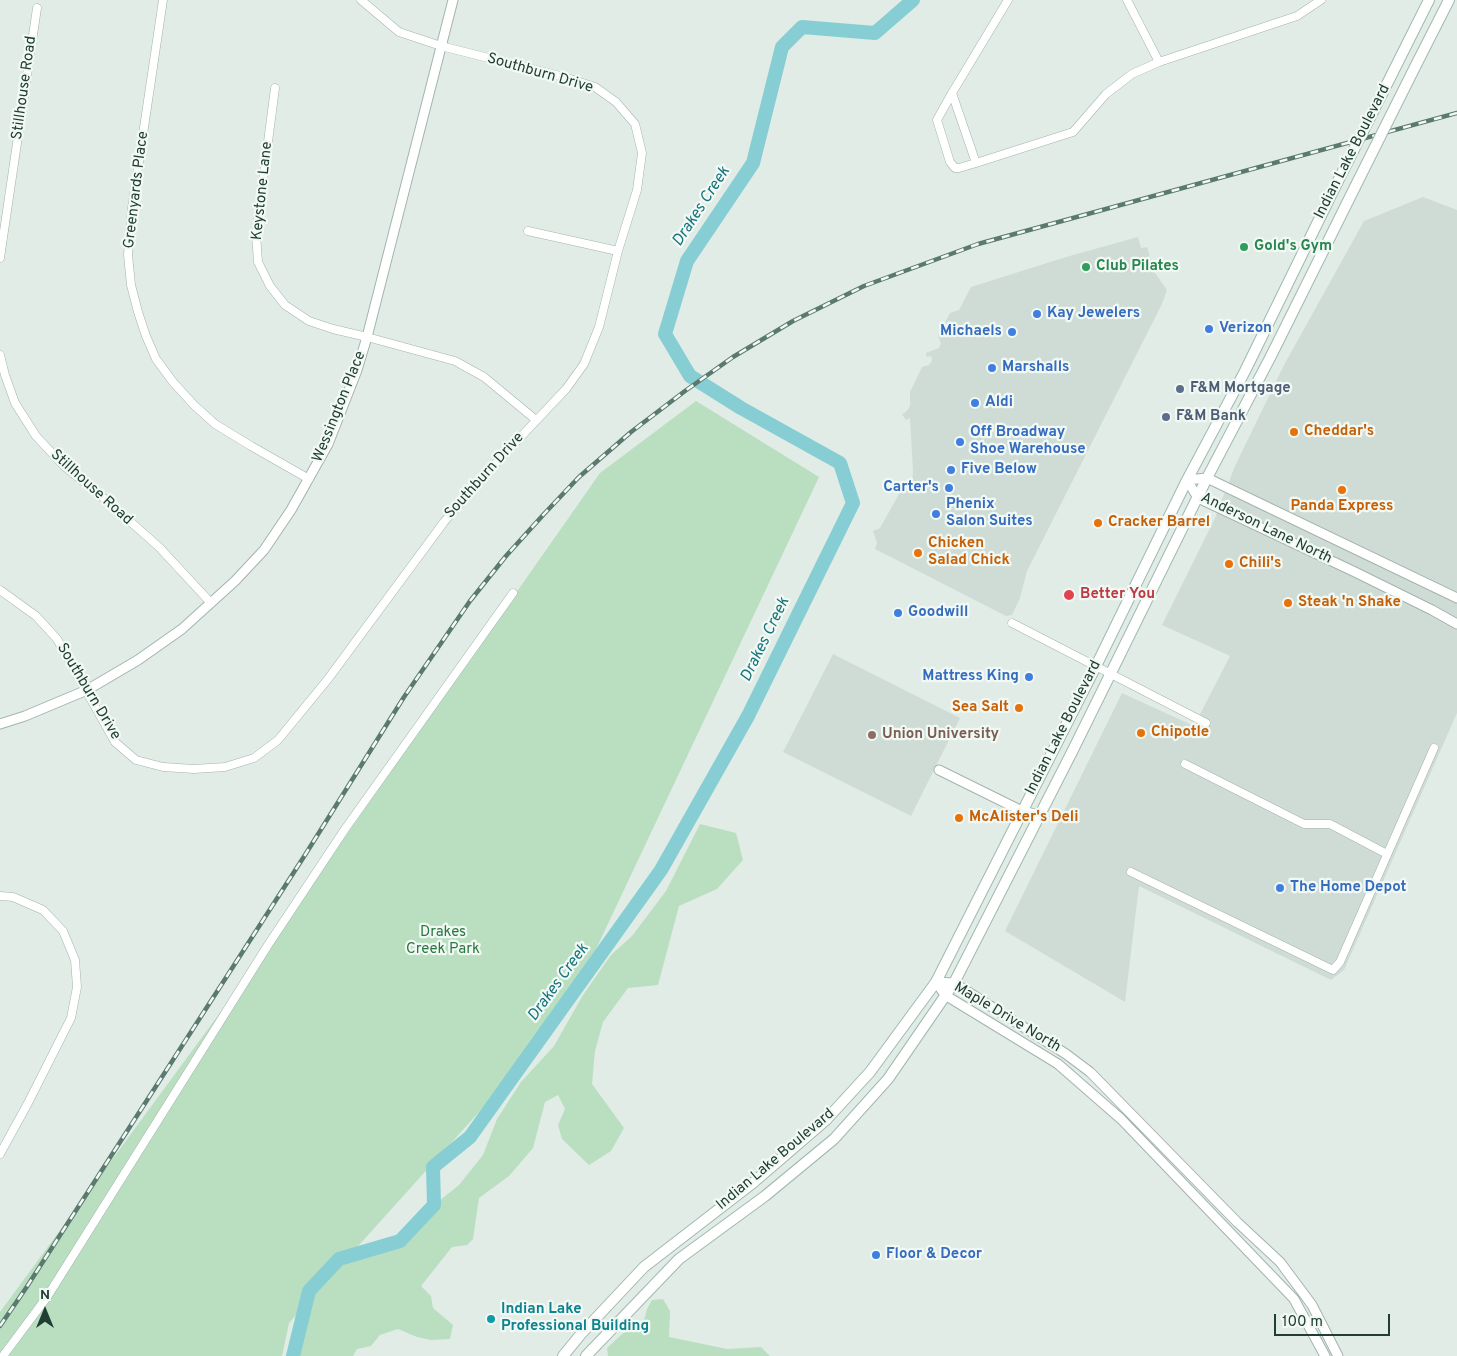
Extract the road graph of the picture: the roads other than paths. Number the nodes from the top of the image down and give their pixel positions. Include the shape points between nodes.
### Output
1 (163, 0) edge
2 (361, 0) edge
3 (453, 0) edge
4 (1008, 0) edge
5 (1127, 0) edge
6 (1321, 0) edge
7 (1429, 0) edge
8 (1449, 0) edge
9 (37, 8) dead end
10 (441, 46) junction
11 (1159, 62) junction
12 (275, 88) dead end
13 (952, 93) junction
14 (976, 163) junction
15 (528, 231) dead end
16 (618, 251) junction
17 (0, 258) edge
18 (367, 336) junction
19 (0, 355) edge
20 (536, 420) junction
21 (1207, 478) junction
22 (309, 479) junction
23 (1187, 480) junction
24 (1198, 498) junction
25 (0, 590) edge
26 (514, 593) dead end
27 (1457, 598) edge
28 (210, 602) junction
29 (1012, 624) dead end
30 (1457, 624) edge
31 (1096, 666) junction
32 (1111, 673) junction
33 (86, 690) junction
34 (1206, 723) dead end
35 (0, 724) edge
36 (1434, 748) dead end
37 (1185, 764) dead end
38 (939, 770) dead end
39 (1022, 811) junction
40 (1039, 816) junction
41 (1387, 854) junction
42 (1131, 872) dead end
43 (0, 896) edge
44 (936, 982) junction
45 (954, 983) junction
46 (945, 995) junction
47 (1066, 1054) junction
48 (1058, 1064) junction
49 (1129, 1113) junction
50 (1121, 1119) junction
51 (0, 1154) edge
52 (1237, 1222) junction
53 (1229, 1230) junction
54 (1304, 1293) junction
55 (1294, 1299) junction
56 (3, 1356) edge
57 (564, 1356) edge
58 (586, 1356) edge
59 (1325, 1356) edge
60 (1338, 1356) edge

1 - 22 street, Greenyards Place via 128,255 138,312 156,359 194,405 215,424
2 - 10 street, Southburn Drive via 399,32
3 - 10 street, Wessington Place
4 - 13 street
5 - 11 street
6 - 11 street via 1297,16
7 - 23 main road, Indian Lake Boulevard, bridge via 1245,371
8 - 21 main road, Indian Lake Boulevard, bridge
9 - 17 street, Stillhouse Road
10 - 16 street, Southburn Drive via 595,87 616,102 634,124 642,153 637,190
10 - 18 street, Wessington Place
11 - 14 street via 1132,74 1106,94 1073,132
12 - 18 street, Keystone Lane via 256,234 258,262 270,286 285,305 309,321
13 - 14 street
13 - 14 street via 937,120 950,162 955,168
15 - 16 street
16 - 20 street, Southburn Drive via 599,327 584,364 566,389
18 - 20 street, Keystone Lane via 455,361 484,377
18 - 22 street, Wessington Place via 332,435
19 - 28 street, Stillhouse Road via 15,403 36,436 64,466 159,547
20 - 33 street, Southburn Drive via 444,522 328,679 278,740 254,758 225,767 194,770 136,760 115,742
21 - 23 street, Anderson Lane North
21 - 24 main road, Indian Lake Boulevard
21 - 27 street, Anderson Lane North
22 - 28 street, Wessington Place via 264,550
23 - 24 street, Anderson Lane North
23 - 31 main road, Indian Lake Boulevard
24 - 30 street, Anderson Lane North
24 - 32 main road, Indian Lake Boulevard
25 - 33 street, Southburn Drive via 36,616 57,639
26 - 56 street via 345,829 268,945 47,1298
28 - 33 street, Wessington Place via 182,629 138,660
29 - 31 street
31 - 32 street
31 - 39 main road, Indian Lake Boulevard
32 - 34 street
32 - 40 main road, Indian Lake Boulevard
33 - 35 street, Wessington Place
36 - 41 street
37 - 41 street via 1304,824 1330,824
38 - 39 street
39 - 40 street
39 - 44 main road, Indian Lake Boulevard
40 - 45 main road, Indian Lake Boulevard
41 - 42 street via 1340,962 1333,970
43 - 51 street via 13,897 43,910 63,931 75,960 77,987 71,1018
44 - 45 street, Maple Drive North
44 - 46 street, Maple Drive North
44 - 57 main road, Indian Lake Boulevard via 870,1072 826,1120 754,1182 644,1267
45 - 46 main road, Indian Lake Boulevard
45 - 47 street, Maple Drive North
46 - 48 street, Maple Drive North
46 - 58 main road, Indian Lake Boulevard via 888,1079 834,1139 765,1196 679,1259
47 - 48 street
47 - 49 street, Maple Drive North via 1090,1072
48 - 50 street, Maple Drive North
49 - 50 street
49 - 52 street, Maple Drive North
50 - 53 street, Maple Drive North
52 - 53 street
52 - 54 street, Maple Drive North via 1280,1262
53 - 55 street, Maple Drive North
54 - 55 street
54 - 60 street, Maple Drive North
55 - 59 street, Maple Drive North

